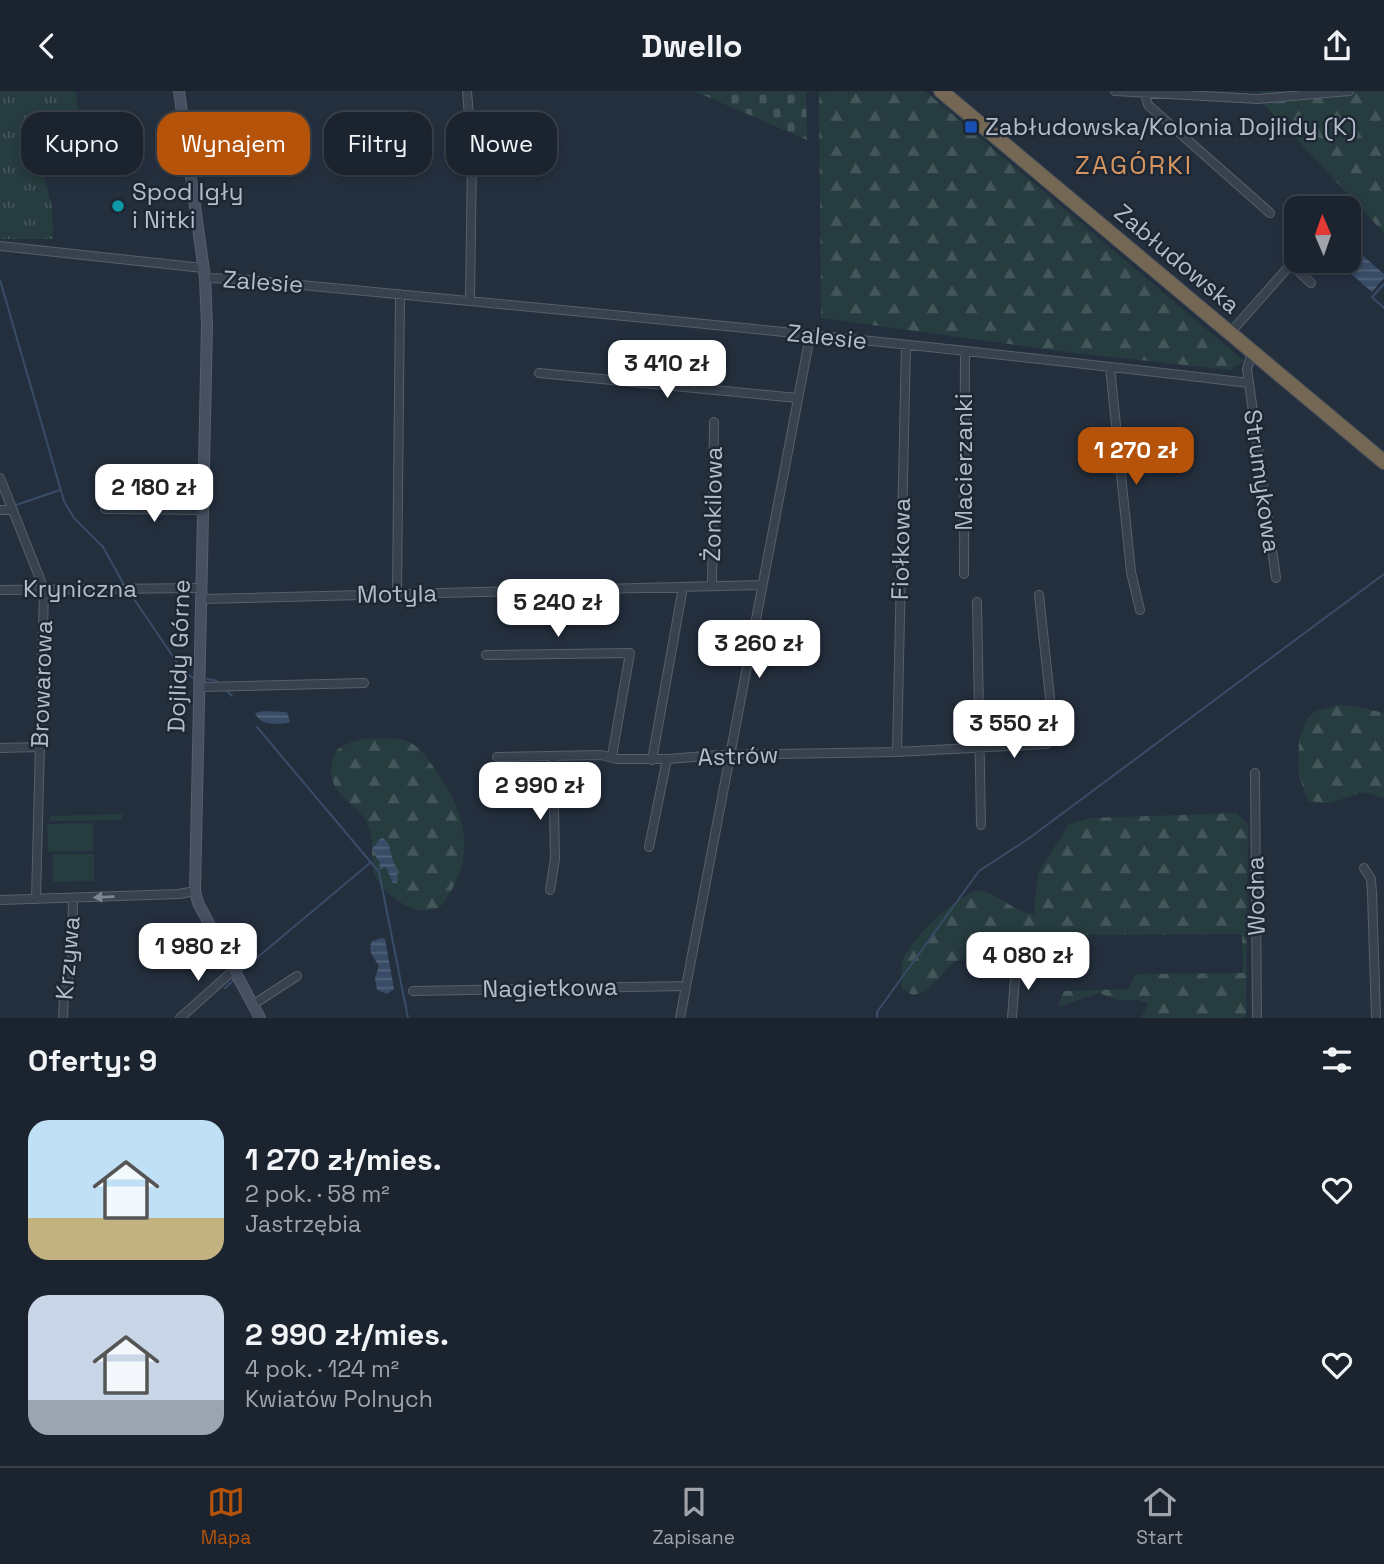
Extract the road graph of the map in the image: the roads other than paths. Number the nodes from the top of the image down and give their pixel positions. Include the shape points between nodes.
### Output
1 (179, 91) edge
2 (467, 91) edge
3 (941, 91) edge
4 (1115, 91) edge
5 (1349, 91) edge
6 (1145, 94) junction
7 (1270, 213) dead end
8 (2, 246) edge
9 (204, 273) junction
10 (1311, 283) dead end
11 (400, 294) junction
12 (470, 301) junction
13 (1230, 333) junction
14 (810, 335) junction
15 (906, 345) junction
16 (965, 351) junction
17 (1252, 352) junction
18 (1110, 367) junction
19 (539, 373) dead end
20 (1249, 383) junction
21 (797, 398) junction
22 (714, 422) dead end
23 (1384, 462) edge
24 (0, 478) edge
25 (105, 509) dead end
26 (0, 510) edge
27 (13, 510) junction
28 (204, 510) junction
29 (964, 574) dead end
30 (1276, 578) dead end
31 (761, 585) junction
32 (712, 586) junction
33 (683, 587) junction
34 (44, 589) junction
35 (0, 590) edge
36 (202, 593) junction
37 (397, 594) junction
38 (1039, 595) dead end
39 (977, 602) dead end
40 (1140, 610) dead end
41 (486, 655) dead end
42 (364, 683) dead end
43 (200, 687) junction
44 (40, 747) junction
45 (979, 747) junction
46 (0, 748) edge
47 (897, 752) junction
48 (730, 755) junction
49 (553, 756) junction
50 (612, 756) junction
51 (497, 757) dead end
52 (667, 759) junction
53 (652, 760) junction
54 (1255, 773) dead end
55 (981, 825) dead end
56 (649, 847) dead end
57 (1364, 868) dead end
58 (550, 890) dead end
59 (195, 891) junction
60 (74, 898) junction
61 (36, 899) junction
62 (0, 900) edge
63 (1016, 964) dead end
64 (235, 969) junction
65 (297, 977) dead end
66 (686, 986) junction
67 (413, 991) dead end
68 (254, 1004) junction
69 (63, 1018) edge
70 (180, 1018) edge
71 (260, 1018) edge
72 (680, 1018) edge
73 (1012, 1018) edge
74 (1257, 1018) edge
75 (1376, 1018) edge

1 - 9 street, Dojlidy Górne
2 - 12 street via 472,155
3 - 13 highway, Zabłudowska
4 - 6 street
5 - 6 street via 1258,99
6 - 7 street via 1148,105
8 - 9 street, Zalesie
9 - 11 street, Zalesie
9 - 28 street, Dojlidy Górne
10 - 13 street via 1291,264
11 - 12 street, Zalesie
11 - 37 street
12 - 14 street, Zalesie
13 - 17 highway, Zabłudowska
14 - 15 street, Zalesie
14 - 21 street
15 - 16 street, Zalesie
15 - 47 street, Fiołkowa
16 - 18 street, Zalesie
16 - 29 street, Macierzanki
17 - 20 street
17 - 23 highway, Zabłudowska
18 - 20 street, Zalesie
18 - 40 street via 1131,572
19 - 21 street
20 - 30 street, Strumykowa
21 - 31 street
22 - 32 street, Żonkilowa
24 - 27 street, Browarowa
25 - 28 street
26 - 27 street
27 - 34 street, Browarowa
28 - 36 street, Dojlidy Górne
31 - 32 street, Motyla
31 - 48 street
32 - 33 street, Motyla
33 - 37 street, Motyla
33 - 53 street
34 - 35 street, Kryniczna
34 - 36 street, Kryniczna
34 - 44 street, Browarowa
36 - 37 street, Motyla
36 - 43 street, Dojlidy Górne
38 - 45 street, Astrów via 1053,732 1047,744
39 - 45 street
41 - 50 street via 630,653
42 - 43 street
43 - 59 street, Dojlidy Górne
44 - 46 street
44 - 61 street, Browarowa
45 - 47 street, Astrów
45 - 55 street
47 - 48 street, Astrów
48 - 52 street, Astrów
48 - 66 street
49 - 50 street, Astrów
49 - 51 street, Astrów
49 - 58 street via 555,859
50 - 53 street, Astrów
52 - 53 street, Astrów
52 - 56 street
54 - 74 street, Wodna
57 - 75 street via 1371,879
59 -> 60 street
59 - 64 street, Dojlidy Górne
60 - 61 street
60 - 69 street, Krzywa via 72,962
61 - 62 street
63 - 73 street
64 - 68 street, Dojlidy Górne
64 - 70 street
65 - 68 street
66 - 67 street, Nagietkowa
66 - 72 street
68 - 71 street, Dojlidy Górne

